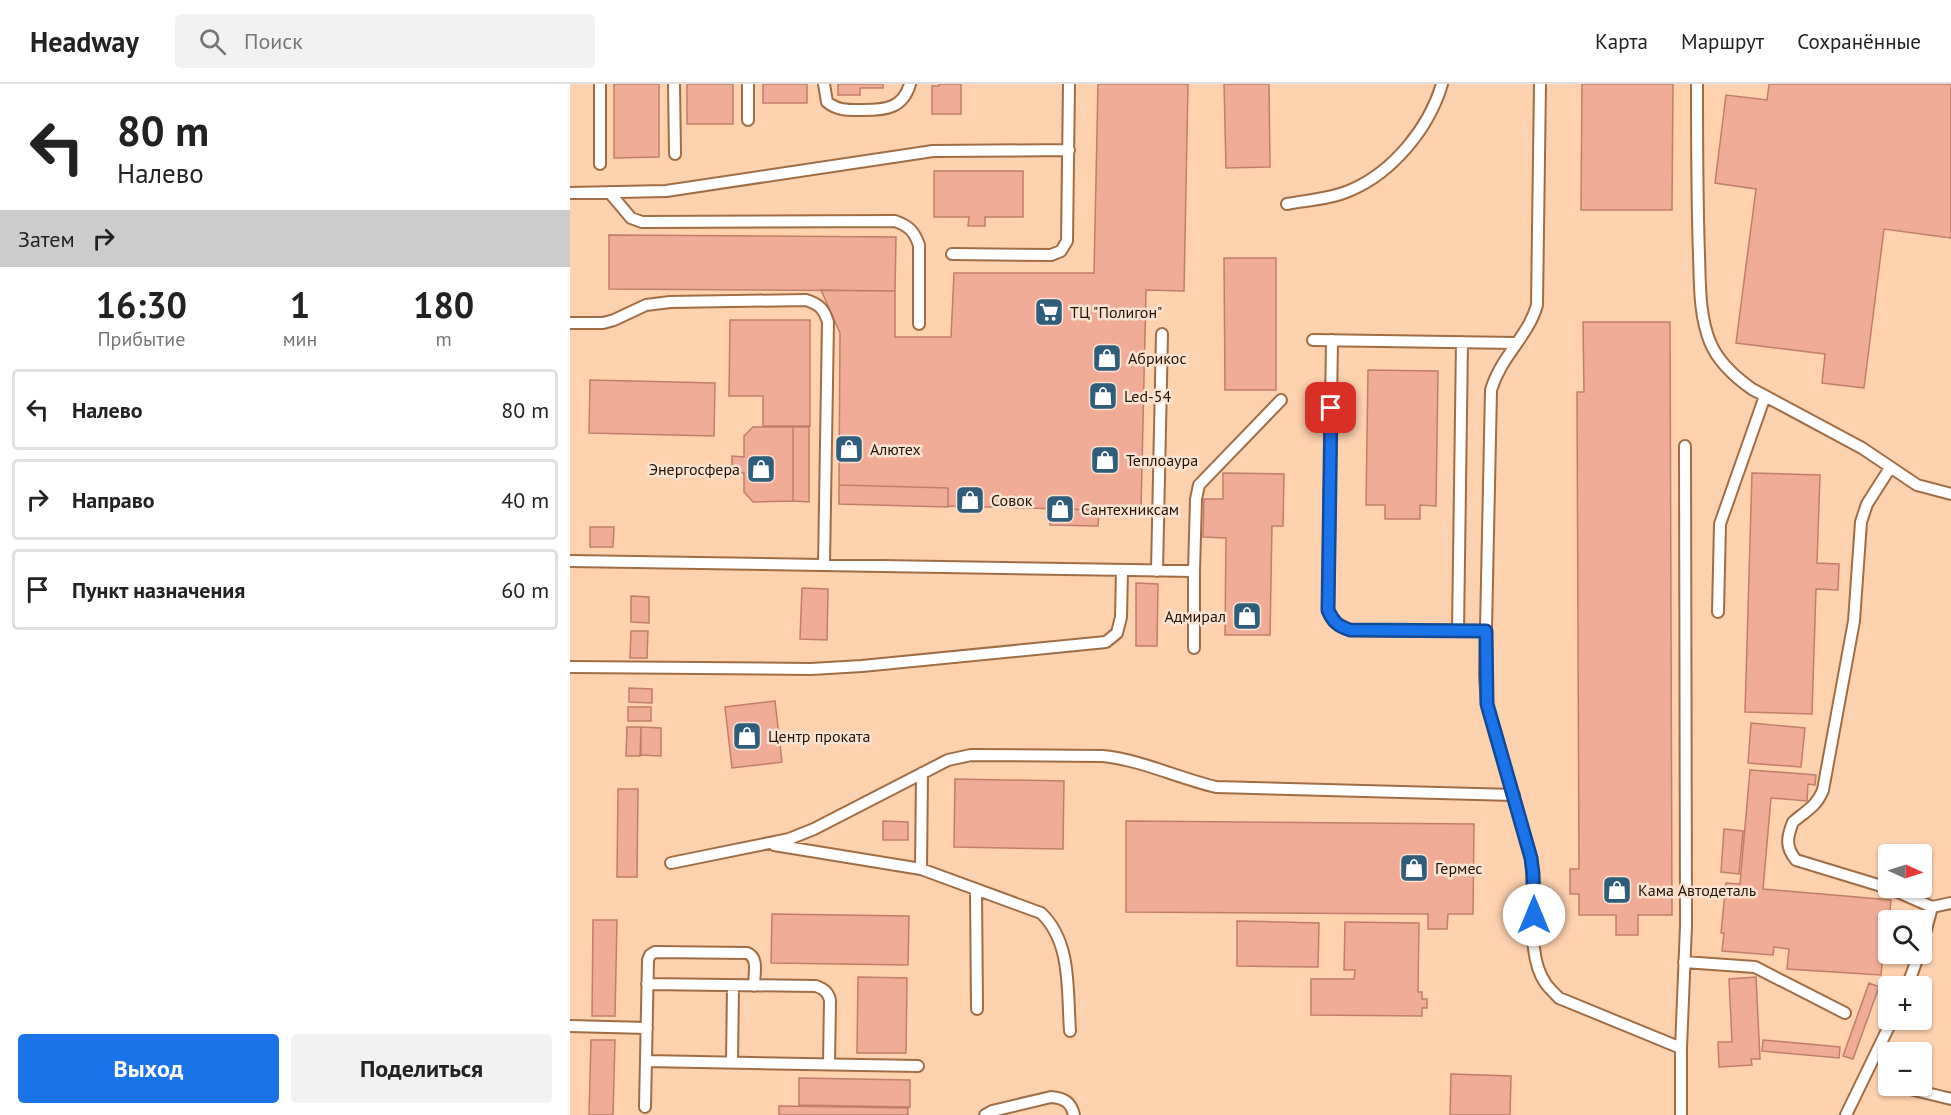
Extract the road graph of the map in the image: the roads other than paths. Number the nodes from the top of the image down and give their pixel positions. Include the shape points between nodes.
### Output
1 (600, 84) edge
2 (674, 84) edge
3 (748, 84) edge
4 (824, 84) edge
5 (910, 84) edge
6 (1069, 84) edge
7 (1442, 84) edge
8 (1540, 84) edge
9 (1697, 84) edge
10 (748, 120) dead end
11 (1069, 150) junction
12 (675, 154) dead end
13 (600, 165) dead end
14 (609, 192) junction
15 (570, 193) edge
16 (1287, 204) dead end
17 (952, 254) dead end
18 (570, 323) edge
19 (919, 324) dead end
20 (1162, 334) dead end
21 (1313, 340) dead end
22 (1332, 340) junction
23 (1462, 342) junction
24 (1516, 343) junction
25 (1765, 396) junction
26 (1281, 400) dead end
27 (1685, 446) dead end
28 (1890, 468) junction
29 (1951, 494) edge
30 (570, 561) edge
31 (824, 564) junction
32 (1122, 570) junction
33 (1157, 571) junction
34 (1194, 571) junction
35 (1718, 612) dead end
36 (1458, 631) junction
37 (1486, 631) junction
38 (1194, 648) dead end
39 (570, 667) edge
40 (922, 773) junction
41 (1514, 795) junction
42 (770, 844) junction
43 (671, 863) dead end
44 (921, 869) junction
45 (1878, 885) edge
46 (976, 889) junction
47 (1910, 898) edge
48 (1951, 903) edge
49 (1932, 908) joint
50 (1684, 962) junction
51 (647, 984) junction
52 (733, 986) junction
53 (754, 986) junction
54 (977, 1009) dead end
55 (1845, 1013) dead end
56 (570, 1026) edge
57 (647, 1028) junction
58 (1887, 1030) edge
59 (1070, 1031) dead end
60 (1681, 1048) junction
61 (646, 1061) junction
62 (732, 1062) junction
63 (829, 1064) junction
64 (918, 1066) dead end
65 (1932, 1095) edge
66 (1951, 1100) edge
67 (645, 1107) dead end
68 (986, 1115) edge
69 (1074, 1115) edge
70 (1681, 1115) edge
71 (1846, 1115) edge

1 - 13 lane
2 - 12 lane
3 - 10 lane
4 - 5 lane via 827,102 845,110 891,108 907,94
6 - 11 lane
7 - 16 lane via 1421,129 1399,156 1376,175 1343,193
8 - 24 lane via 1537,305 1533,319
9 - 25 lane via 1697,204 1705,324 1710,343 1726,367
11 - 14 lane via 933,151 692,188
11 - 17 lane via 1066,241 1061,251 1051,255
14 - 15 lane
14 - 19 lane via 631,218 642,222 895,221 907,225 919,245
18 - 31 lane via 603,323 646,305 670,302 806,300 824,309 828,322
20 - 33 lane
21 - 22 lane
22 - 23 lane
22 - 36 lane via 1328,610 1332,621 1350,630
23 - 24 lane
23 - 36 lane
24 - 37 lane via 1496,373 1491,390
25 - 28 lane via 1862,448
25 - 35 lane via 1720,524
26 - 34 lane via 1199,485
27 - 50 lane
28 - 29 lane via 1917,485
28 - 45 lane via 1867,504 1861,522 1854,621 1820,801 1792,822 1787,844 1796,860
30 - 31 lane
31 - 32 lane
32 - 33 lane
32 - 39 lane via 1121,616 1117,633 1106,642 811,669
33 - 34 lane
34 - 38 lane
36 - 37 lane
37 - 41 lane via 1487,704
40 - 41 lane via 948,760 971,755 1103,756 1216,787
40 - 42 lane via 814,829
40 - 44 lane
41 - 60 lane via 1531,858 1534,942 1545,982 1559,998
42 - 43 lane
42 - 44 lane
44 - 46 lane
46 - 54 lane
46 - 59 lane via 1041,913 1049,921 1064,954
47 - 49 lane
48 - 49 lane
50 - 55 lane via 1755,967
50 - 60 lane
51 - 52 lane
51 - 53 lane via 648,960 655,952 747,953 755,959
51 - 57 lane
52 - 53 lane
52 - 62 lane
53 - 63 lane via 816,987 828,993
56 - 57 lane
57 - 61 lane
58 - 71 lane
60 - 70 lane
61 - 62 lane
61 - 67 lane
62 - 63 lane
63 - 64 lane
65 - 66 lane
68 - 69 lane via 1052,1097 1068,1102

